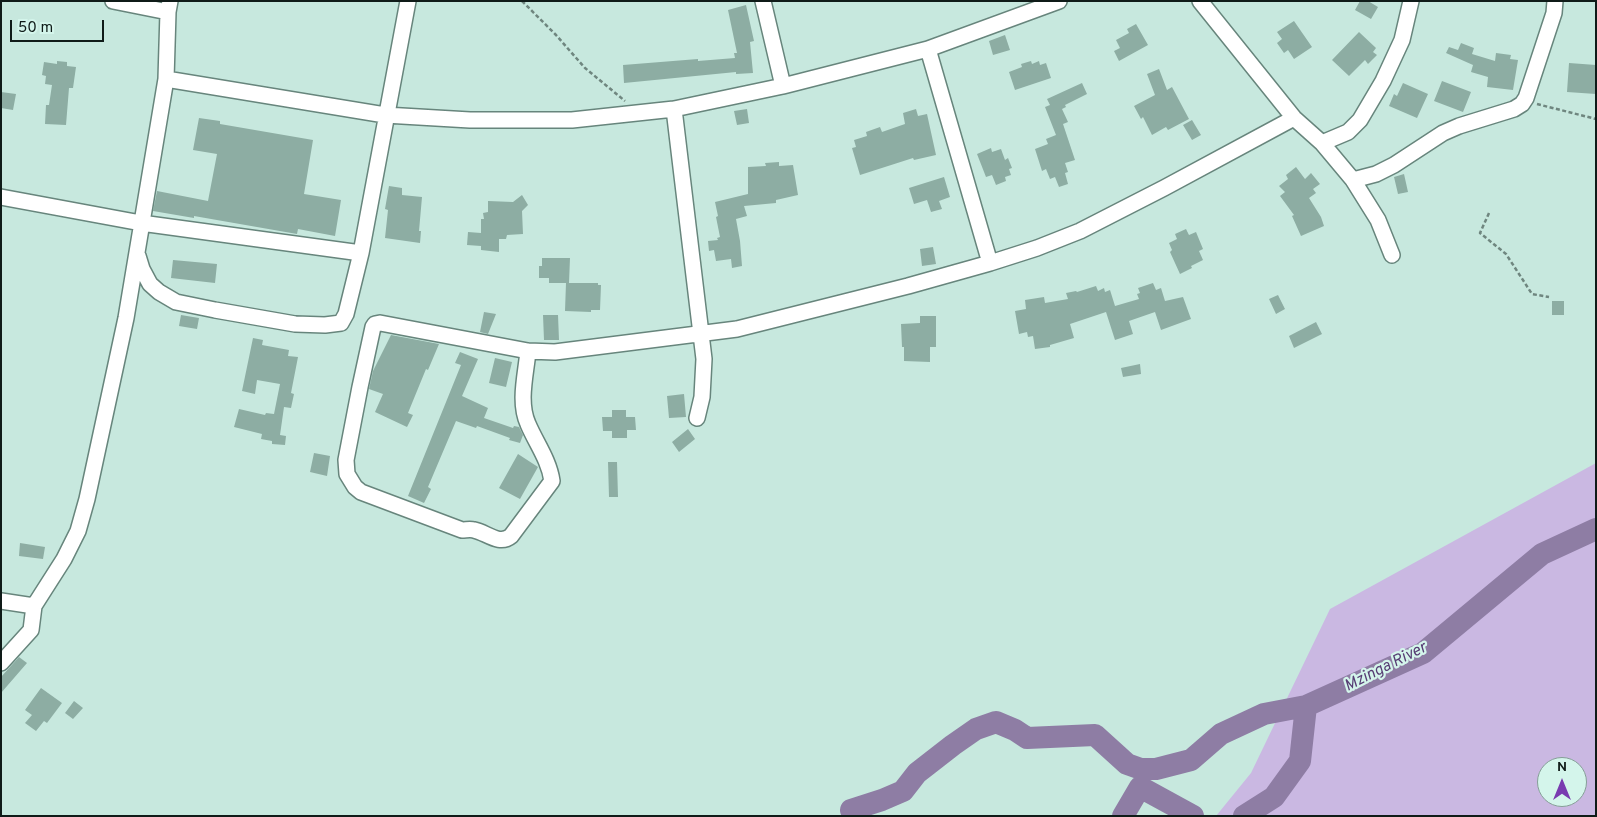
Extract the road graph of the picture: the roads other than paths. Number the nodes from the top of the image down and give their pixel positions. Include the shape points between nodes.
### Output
1 (113, 1) edge
2 (408, 1) edge
3 (763, 1) edge
4 (1059, 1) edge
5 (1200, 1) edge
6 (1411, 1) edge
7 (1555, 1) edge
8 (169, 7) edge
9 (928, 49) junction
10 (166, 78) junction
11 (783, 86) junction
12 (674, 109) junction
13 (385, 115) junction
14 (1294, 118) junction
15 (1322, 143) junction
16 (1353, 180) junction
17 (1, 197) edge
18 (141, 223) junction
19 (360, 253) junction
20 (137, 255) junction
21 (1392, 255) dead end
22 (990, 263) junction
23 (701, 332) junction
24 (528, 351) junction
25 (697, 418) dead end
26 (1, 601) edge
27 (34, 606) junction
28 (1, 663) edge

1 - 8 street
2 - 13 street
3 - 11 street
4 - 9 street
5 - 14 street
6 - 15 street via 1402,40 1360,120 1348,132
7 - 16 street via 1522,104 1443,133 1394,165
8 - 10 street
9 - 11 street
9 - 22 street
10 - 13 street
10 - 18 street
11 - 12 street
12 - 13 street via 572,120 470,120
12 - 23 street
13 - 19 street
14 - 15 street
14 - 22 street via 1080,230
15 - 16 street
16 - 21 street via 1378,220
17 - 18 street
18 - 19 street
18 - 20 street
19 - 20 street via 346,314 341,323 325,325 295,324 176,302 150,284
20 - 27 street via 78,531
22 - 23 street via 736,329
23 - 24 street via 555,352
23 - 25 street via 704,378
24 - 24 street via 524,412 552,481 507,540 475,530 462,530 355,487 347,474 346,460 375,324
26 - 27 street
27 - 28 street via 31,630

